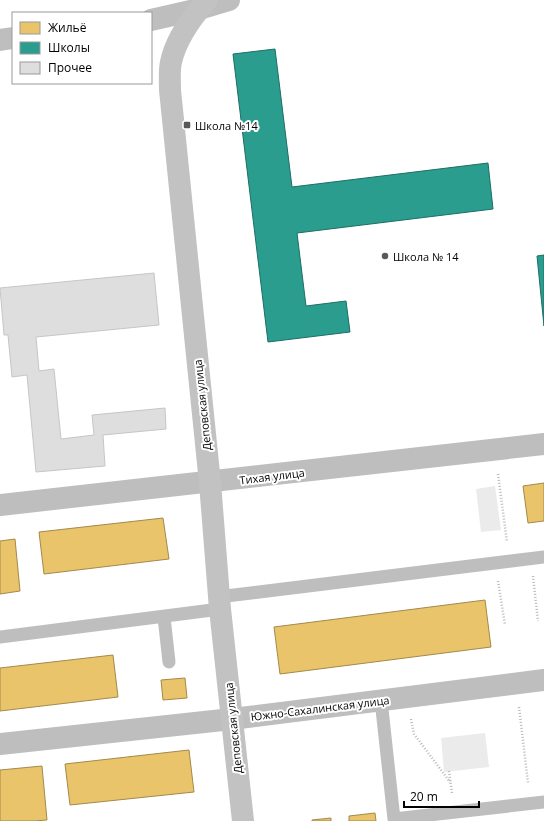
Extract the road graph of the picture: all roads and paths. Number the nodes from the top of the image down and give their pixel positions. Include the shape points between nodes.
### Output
1 (229, 0) edge
2 (203, 5) edge
3 (152, 20) edge
4 (12, 38) edge
5 (0, 40) edge
6 (544, 444) edge
7 (498, 472) dead end
8 (210, 483) junction
9 (0, 505) edge
10 (508, 546) dead end
11 (544, 557) edge
12 (532, 574) dead end
13 (498, 578) dead end
14 (219, 603) junction
15 (164, 617) junction
16 (538, 621) dead end
17 (505, 625) dead end
18 (0, 637) edge
19 (169, 662) dead end
20 (544, 680) edge
21 (381, 700) junction
22 (519, 706) dead end
23 (232, 719) junction
24 (411, 719) dead end
25 (0, 744) edge
26 (450, 782) dead end
27 (528, 783) dead end
28 (544, 802) edge
29 (243, 821) edge

1 - 2 street
2 - 3 street
2 - 8 street, Деповская улица via 178,40 171,62 170,90
4 - 5 street
6 - 8 street, Тихая улица
7 - 10 path
8 - 9 street, Тихая улица
8 - 14 street, Деповская улица
11 - 14 lane
12 - 16 path
13 - 17 path
14 - 15 lane
14 - 23 street, Деповская улица
15 - 18 lane
15 - 19 lane
20 - 21 street, Южно-Сахалинская улица
21 - 23 street, Южно-Сахалинская улица
21 - 28 lane via 394,819
22 - 27 path
23 - 25 street, Южно-Сахалинская улица
23 - 29 street, Деповская улица
24 - 26 path via 414,734

